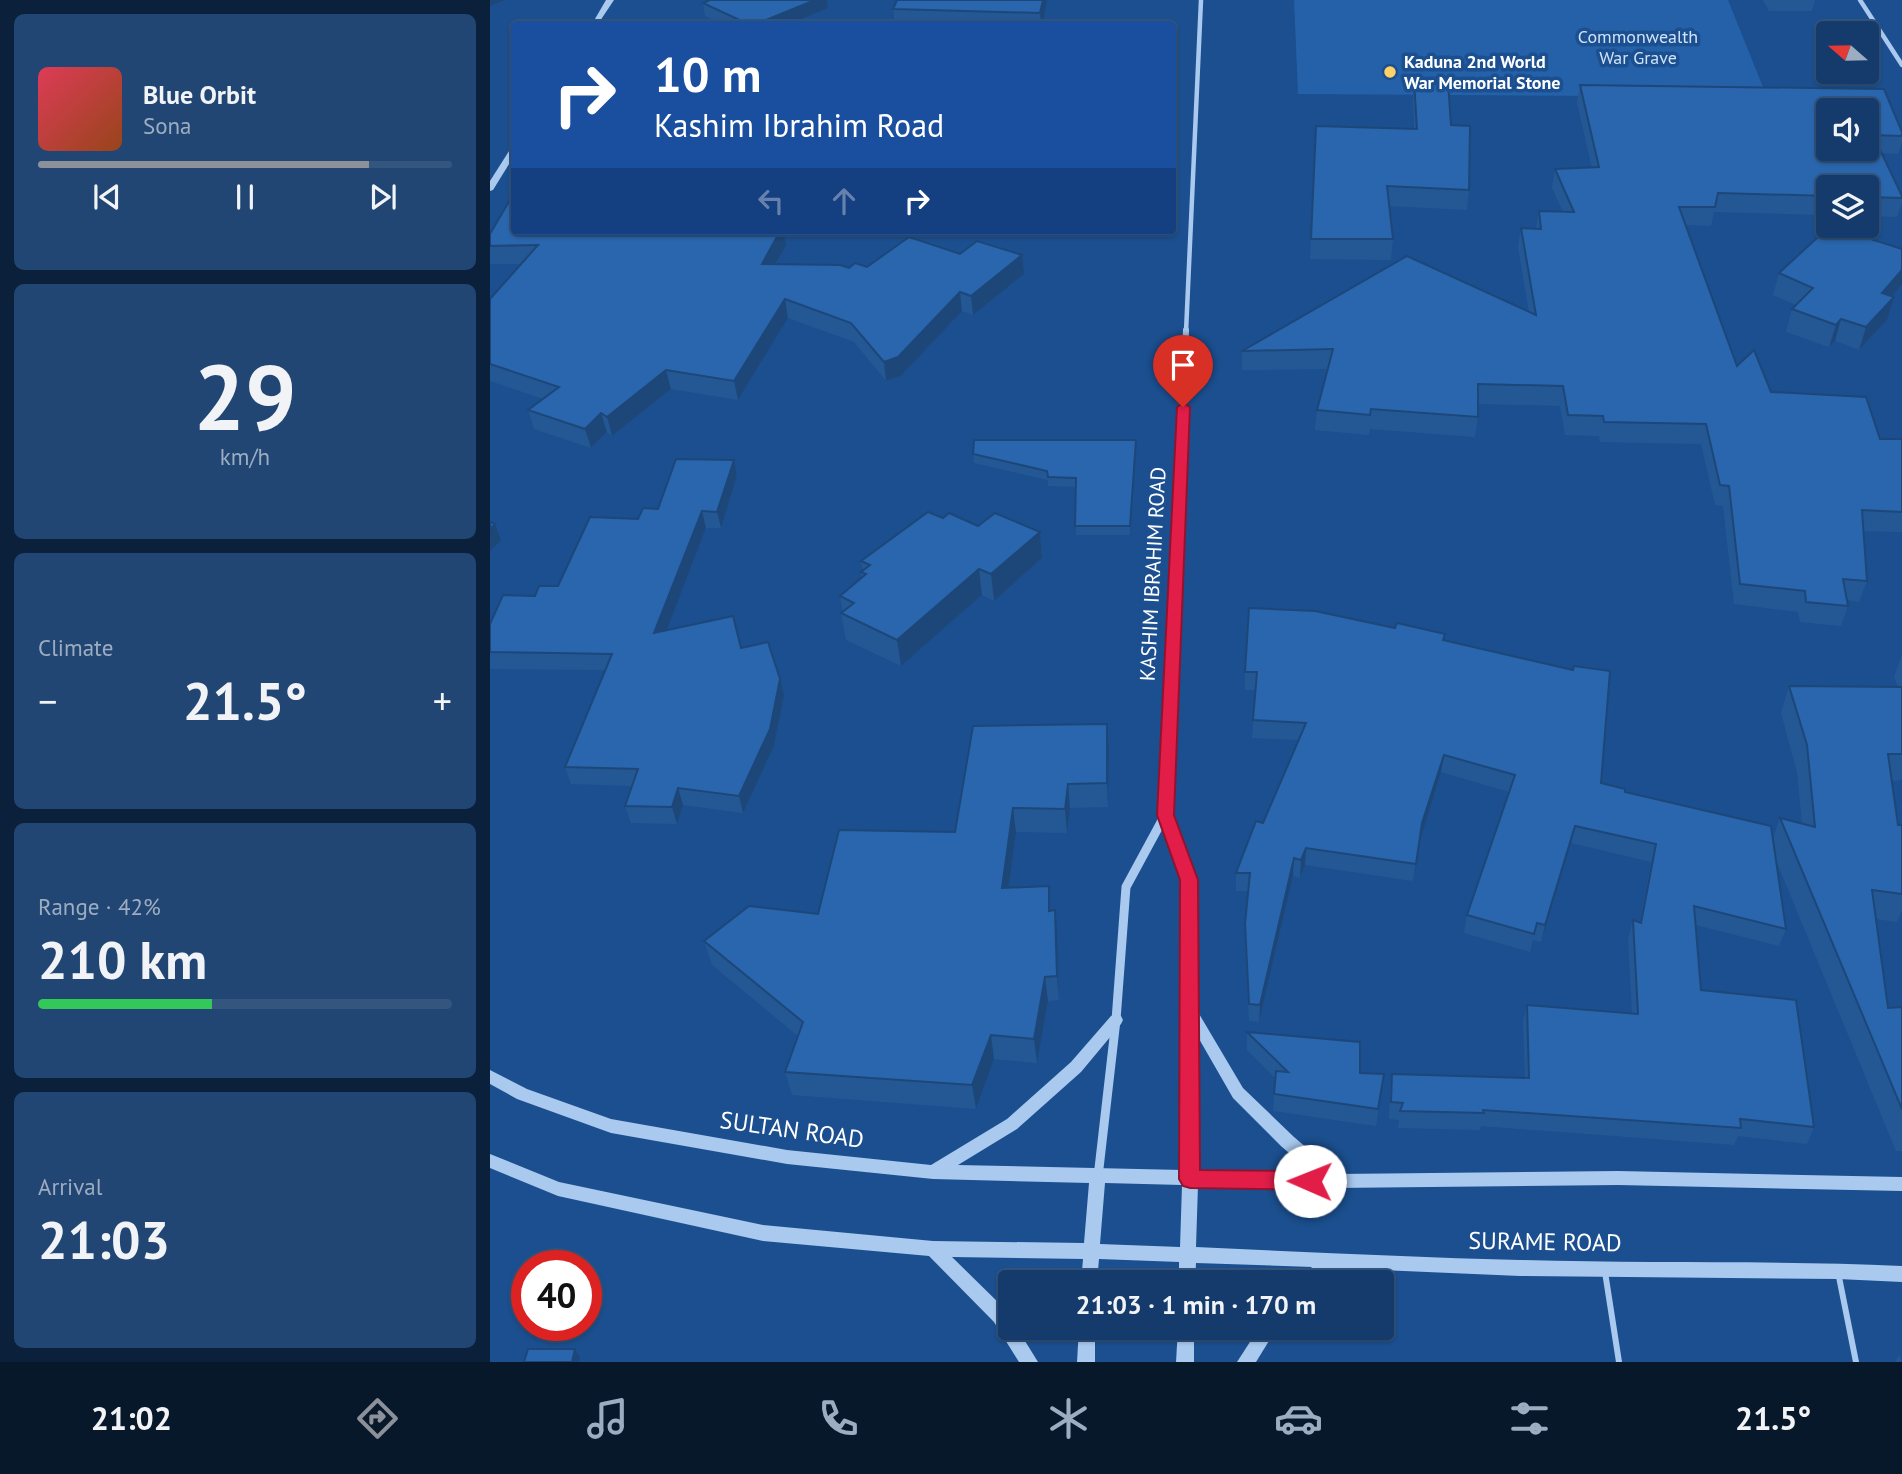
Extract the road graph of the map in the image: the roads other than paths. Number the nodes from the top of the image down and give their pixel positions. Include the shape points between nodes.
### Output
1 (610, 0) edge
2 (1201, 0) edge
3 (1860, 0) edge
4 (597, 21) edge
5 (1902, 65) edge
6 (511, 154) edge
7 (490, 188) edge
8 (1165, 815) junction
9 (1190, 1011) junction
10 (1116, 1020) junction
11 (490, 1077) edge
12 (490, 1161) edge
13 (933, 1172) junction
14 (1097, 1178) junction
15 (1190, 1179) junction
16 (1334, 1181) junction
17 (1902, 1184) edge
18 (933, 1249) junction
19 (1091, 1251) junction
20 (1188, 1254) junction
21 (1332, 1259) junction
22 (1605, 1267) junction
23 (1090, 1270) edge
24 (1187, 1270) edge
25 (1321, 1270) edge
26 (1838, 1271) junction
27 (1902, 1274) edge
28 (1087, 1340) edge
29 (1186, 1340) edge
30 (1261, 1340) edge
31 (1029, 1362) edge
32 (1086, 1362) edge
33 (1185, 1362) edge
34 (1246, 1362) edge
35 (1619, 1362) edge
36 (1856, 1362) edge

1 - 4 street
2 - 8 street, KASHIM IBRAHIM ROAD
3 - 5 street
6 - 7 street
8 - 9 street, KASHIM IBRAHIM ROAD via 1189,880
8 - 10 street, KASHIM IBRAHIM ROAD via 1126,887
9 - 15 street, KASHIM IBRAHIM ROAD
9 - 16 street via 1238,1093
10 - 13 street via 1076,1067 1012,1124
10 - 14 street, KASHIM IBRAHIM ROAD
11 - 13 street, SULTAN ROAD via 522,1094 611,1126 787,1157
12 - 18 street via 558,1189 764,1233
13 - 14 street, SULTAN ROAD
14 - 15 street, SULTAN ROAD
14 - 19 street, KASHIM IBRAHIM ROAD
15 - 16 street
15 - 20 street, KASHIM IBRAHIM ROAD
16 - 17 street via 1618,1178
18 - 19 street
18 - 31 street via 1000,1316
19 - 20 street
19 - 23 street, KASHIM IBRAHIM ROAD
20 - 21 street, SURAME ROAD
20 - 24 street, KASHIM IBRAHIM ROAD
21 - 22 street, SURAME ROAD
21 - 25 street
22 - 26 street, SURAME ROAD
22 - 35 lane
26 - 27 street, SURAME ROAD
26 - 36 lane
28 - 32 street
29 - 33 street
30 - 34 street

